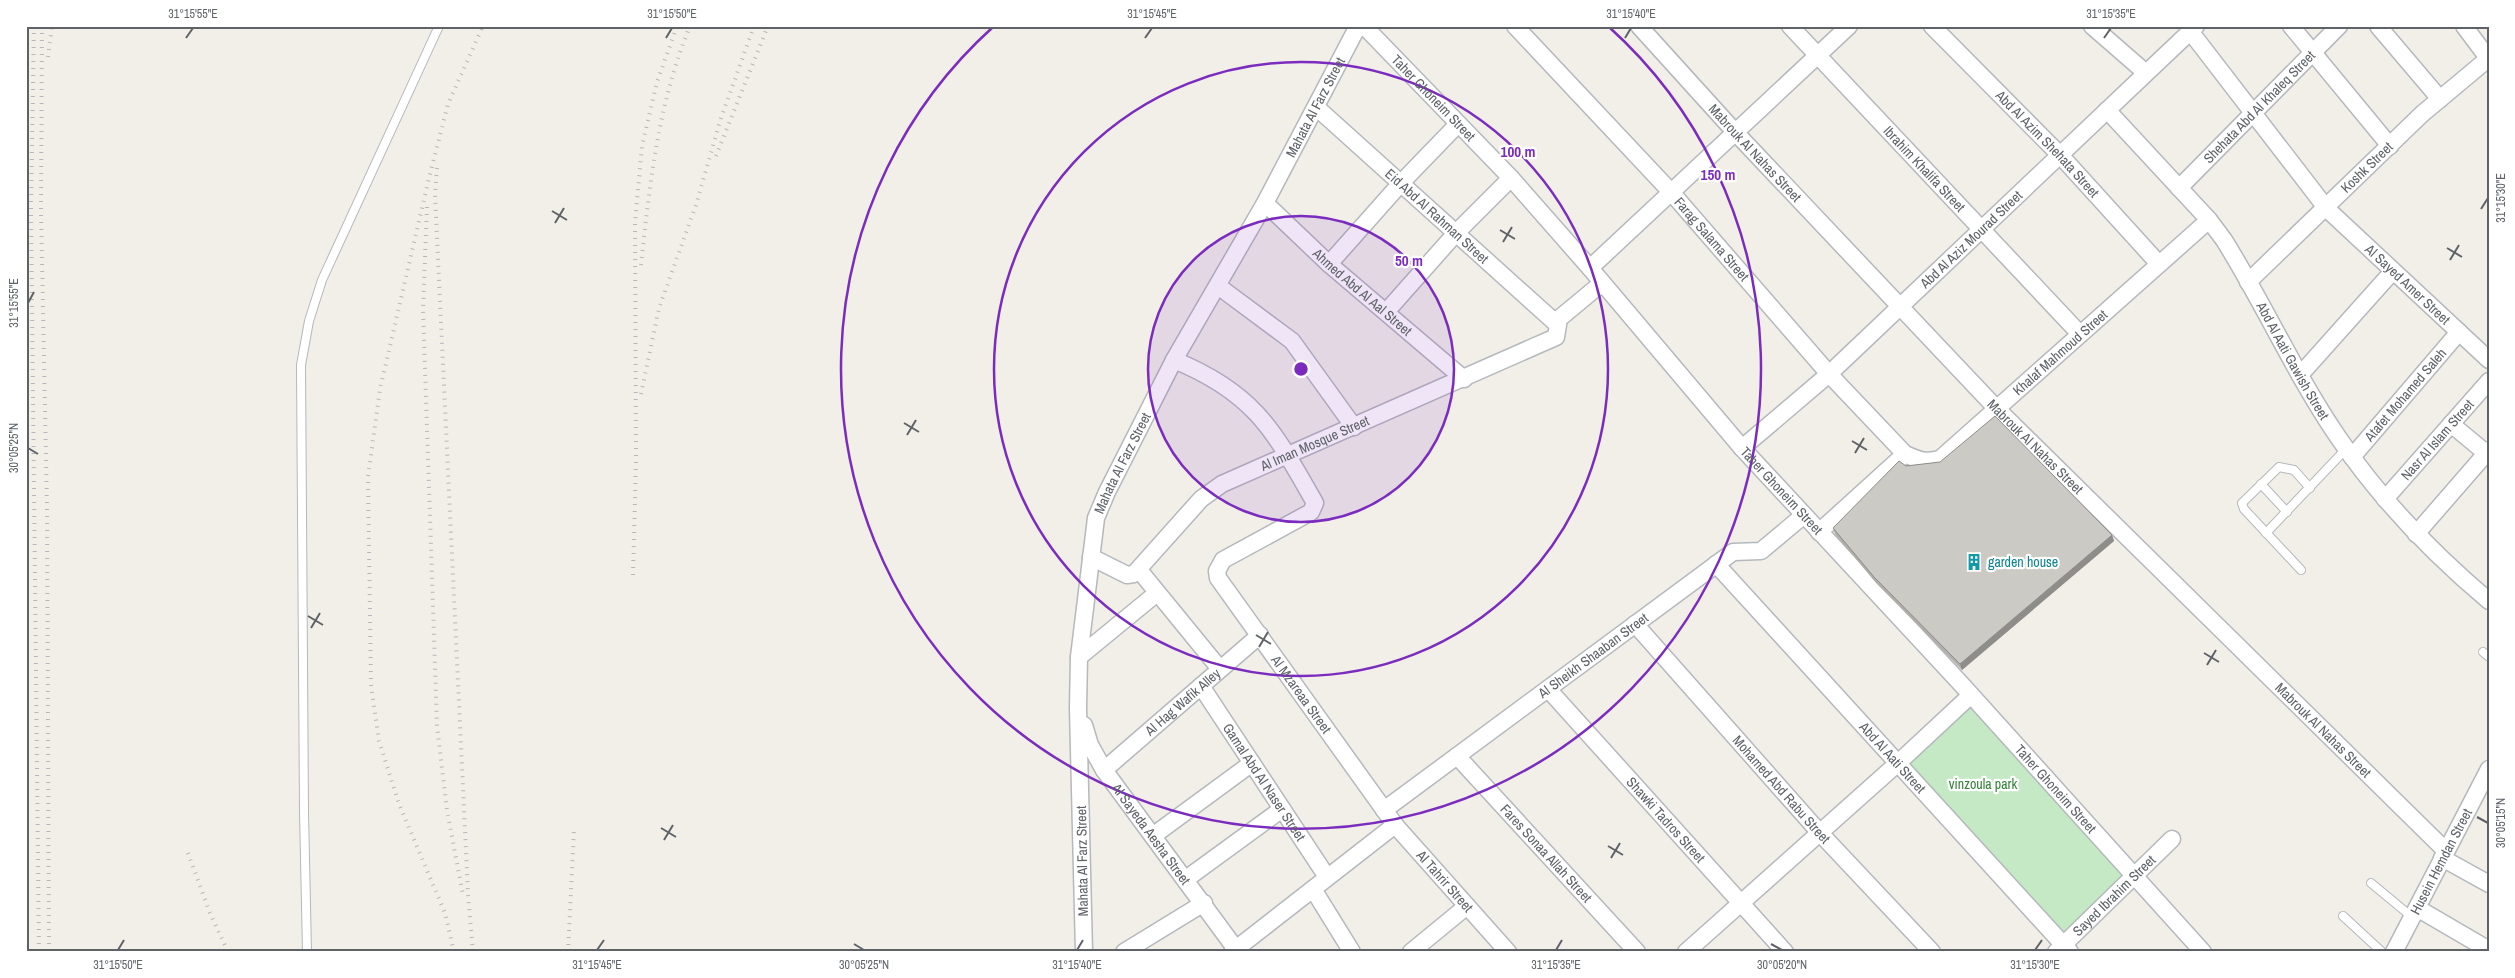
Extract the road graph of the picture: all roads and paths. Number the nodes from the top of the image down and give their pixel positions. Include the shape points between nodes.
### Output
1 (439, 26) edge
2 (1358, 26) edge
3 (1364, 26) edge
4 (1515, 26) edge
5 (1639, 26) edge
6 (1790, 26) edge
7 (1850, 26) edge
8 (1932, 26) edge
9 (2092, 26) edge
10 (2291, 26) edge
11 (2339, 26) edge
12 (2378, 26) edge
13 (2464, 26) edge
14 (2193, 29) edge
15 (2313, 53) junction
16 (1818, 56) junction
17 (2489, 58) edge
18 (2146, 73) junction
19 (2440, 99) junction
20 (1316, 108) junction
21 (2107, 110) junction
22 (2254, 113) junction
23 (1458, 124) junction
24 (1735, 132) junction
25 (2390, 146) junction
26 (2060, 155) junction
27 (1510, 178) junction
28 (1401, 183) junction
29 (2179, 188) junction
30 (1671, 192) junction
31 (1265, 203) junction
32 (2327, 208) junction
33 (2209, 220) junction
34 (1981, 229) junction
35 (1456, 233) junction
36 (1329, 264) junction
37 (2159, 264) junction
38 (1590, 268) junction
39 (2394, 271) junction
40 (2248, 282) junction
41 (1602, 283) junction
42 (1218, 286) junction
43 (1900, 306) junction
44 (1386, 312) junction
45 (1556, 324) junction
46 (2459, 332) junction
47 (2080, 334) junction
48 (1174, 360) junction
49 (2489, 360) edge
50 (1828, 374) junction
51 (2300, 375) junction
52 (1464, 379) junction
53 (2489, 381) edge
54 (1996, 408) junction
55 (2451, 424) junction
56 (1354, 427) junction
57 (1742, 448) junction
58 (2487, 452) edge
59 (2349, 453) junction
60 (1905, 454) junction
61 (1288, 456) junction
62 (2261, 484) junction
63 (2310, 488) junction
64 (2385, 499) junction
65 (2287, 512) junction
66 (1804, 515) junction
67 (1820, 532) junction
68 (2266, 533) junction
69 (2416, 534) junction
70 (1091, 557) junction
71 (1716, 564) junction
72 (1139, 570) junction
73 (2301, 570) dead end
74 (1157, 592) junction
75 (2489, 601) edge
76 (1636, 624) junction
77 (1260, 635) junction
78 (1079, 656) junction
79 (1220, 669) junction
80 (1201, 686) junction
81 (1548, 689) junction
82 (1970, 695) junction
83 (1078, 708) junction
84 (1457, 756) junction
85 (1252, 763) junction
86 (1898, 763) junction
87 (2489, 769) edge
88 (1104, 770) junction
89 (1282, 809) junction
90 (1384, 810) junction
91 (1395, 825) junction
92 (1820, 834) junction
93 (1154, 835) junction
94 (2172, 839) dead end
95 (2444, 854) junction
96 (1328, 877) junction
97 (2134, 877) junction
98 (1186, 878) junction
99 (2372, 883) dead end
100 (2489, 884) edge
101 (1313, 889) junction
102 (1741, 902) junction
103 (1204, 903) junction
104 (1466, 906) junction
105 (2414, 913) junction
106 (2342, 916) dead end
107 (2063, 949) edge
108 (2489, 950) edge
109 (1236, 951) edge
110 (307, 952) edge
111 (1084, 952) edge
112 (1124, 952) edge
113 (1352, 952) edge
114 (1411, 952) edge
115 (1508, 952) edge
116 (1637, 952) edge
117 (1686, 952) edge
118 (1785, 952) edge
119 (1932, 952) edge
120 (2203, 952) edge
121 (2382, 952) edge
122 (2394, 952) edge

1 - 110 lane via 322,280 309,321 302,365
2 - 20 street, Mahata Al Farz Street
3 - 23 street, Taher Ghoneim Street
4 - 30 street, Farag Salama Street
5 - 24 street, Mabrouk Al Nahas Street
6 - 16 street, Ibrahim Khalifa Street
7 - 16 street
8 - 26 street, Abd Al Azim Shehata Street
9 - 18 street
10 - 15 street
11 - 15 street, Shehata Abd Al Khaleq Street
12 - 19 street
13 - 17 street
14 - 18 street, Abd Al Aziz Mourad Street
14 - 22 street, Al Sayed Amer Street
15 - 22 street, Shehata Abd Al Khaleq Street
15 - 25 street
16 - 24 street
16 - 34 street, Ibrahim Khalifa Street
17 - 19 street, Koshk Street
18 - 21 street, Abd Al Aziz Mourad Street
19 - 25 street, Koshk Street
20 - 28 street, Eid Abd Al Rahman Street
20 - 31 street, Mahata Al Farz Street
21 - 26 street, Abd Al Aziz Mourad Street
21 - 29 street, Abd Al Aati Gawish Street
22 - 29 street, Shehata Abd Al Khaleq Street
22 - 32 street, Al Sayed Amer Street
23 - 27 street, Taher Ghoneim Street
23 - 28 street
24 - 30 street
24 - 43 street, Mabrouk Al Nahas Street
25 - 32 street, Koshk Street
26 - 34 street, Abd Al Aziz Mourad Street
26 - 37 street, Abd Al Azim Shehata Street
27 - 35 street
27 - 38 street, Taher Ghoneim Street
28 - 35 street, Eid Abd Al Rahman Street
28 - 36 street
29 - 33 street, Abd Al Aati Gawish Street
30 - 38 street
30 - 50 street, Farag Salama Street
31 - 36 street, Ahmed Abd Al Aal Street
31 - 42 street, Mahata Al Farz Street
32 - 39 street, Al Sayed Amer Street
32 - 40 street, Koshk Street
33 - 37 street, Khalaf Mahmoud Street
33 - 40 street, Abd Al Aati Gawish Street
34 - 43 street, Abd Al Aziz Mourad Street
34 - 47 street, Ibrahim Khalifa Street
35 - 44 street
35 - 45 street, Eid Abd Al Rahman Street
36 - 44 street, Ahmed Abd Al Aal Street
37 - 47 street, Khalaf Mahmoud Street
38 - 41 street, Taher Ghoneim Street
39 - 46 street, Al Sayed Amer Street
39 - 51 street
40 - 51 street, Abd Al Aati Gawish Street
41 - 45 street
41 - 57 street, Taher Ghoneim Street
42 - 48 street, Mahata Al Farz Street
42 - 56 street via 1292,341
43 - 50 street, Abd Al Aziz Mourad Street
43 - 54 street, Mabrouk Al Nahas Street
44 - 52 street, Ahmed Abd Al Aal Street
45 - 52 street, Al Iman Mosque Street via 1556,337
46 - 49 street, Al Sayed Amer Street
46 - 59 street, Atafet Mohamed Saleh
47 - 54 street, Khalaf Mahmoud Street
48 - 61 street via 1220,381 1247,402 1270,427
48 - 70 street, Mahata Al Farz Street via 1096,518
50 - 57 street, Abd Al Aziz Mourad Street
50 - 60 street, Farag Salama Street
51 - 59 street, Abd Al Aati Gawish Street
52 - 56 street, Al Iman Mosque Street
53 - 55 street, Nasr Al Islam Street
54 - 60 street, Khalaf Mahmoud Street via 1940,459 1928,462
54 - 95 street, Mabrouk Al Nahas Street
55 - 58 street
55 - 64 street, Nasr Al Islam Street
56 - 61 street, Al Iman Mosque Street
57 - 66 street, Taher Ghoneim Street
58 - 69 street
59 - 63 lane
59 - 64 street, Abd Al Aati Gawish Street
60 - 67 street
61 - 72 street, Al Iman Mosque Street via 1211,491 1192,508
61 - 77 street, Al Mzareaa Street via 1315,503 1314,508 1223,560 1218,571 1218,578
62 - 63 lane via 2279,467 2285,466 2294,470
62 - 65 lane
62 - 68 lane via 2242,506
63 - 65 lane
64 - 69 street, Abd Al Aati Gawish Street
65 - 68 lane
66 - 67 street, Taher Ghoneim Street
66 - 71 street, Al Sheikh Shaaban Street via 1760,551 1733,552
67 - 82 street, Taher Ghoneim Street
68 - 73 lane
69 - 75 street, Abd Al Aati Gawish Street
70 - 72 street via 1127,575
70 - 78 street, Mahata Al Farz Street
71 - 76 street, Al Sheikh Shaaban Street
71 - 86 street, Abd Al Aati Street
72 - 74 street
74 - 78 street
74 - 79 street
76 - 81 street, Al Sheikh Shaaban Street
76 - 92 street, Mohamed Abd Rabu Street
77 - 79 street, Al Hag Wafik Alley
77 - 90 street, Al Mzareaa Street
78 - 83 street, Mahata Al Farz Street
79 - 80 street, Al Hag Wafik Alley
80 - 85 street, Gamal Abd Al Naser Street
80 - 88 street, Al Hag Wafik Alley
81 - 84 street, Al Sheikh Shaaban Street
81 - 102 street, Shawki Tadros Street
82 - 86 street
82 - 97 street, Taher Ghoneim Street
83 - 88 street, Al Sayeda Aesha Street via 1090,745
83 - 111 street, Mahata Al Farz Street
84 - 90 street, Al Sheikh Shaaban Street
84 - 116 street, Fares Sonaa Allah Street
85 - 89 street, Gamal Abd Al Naser Street
85 - 93 street
86 - 92 street
86 - 107 street, Abd Al Aati Street
87 - 95 street, Husein Hemdan Street
88 - 93 street, Al Sayeda Aesha Street
89 - 96 street, Gamal Abd Al Naser Street
89 - 98 street
90 - 91 street, Al Tahrir Street
91 - 96 street
91 - 104 street, Al Tahrir Street
92 - 102 street
92 - 119 street, Mohamed Abd Rabu Street
93 - 98 street, Al Sayeda Aesha Street
94 - 97 street, Sayed Ibrahim Street
95 - 100 street, Mabrouk Al Nahas Street
95 - 105 street, Husein Hemdan Street
96 - 101 street
97 - 107 street, Sayed Ibrahim Street
97 - 120 street, Taher Ghoneim Street
98 - 103 street, Al Sayeda Aesha Street
99 - 105 lane
101 - 109 street
101 - 113 street
102 - 117 street
102 - 118 street, Shawki Tadros Street
103 - 109 street, Al Sayeda Aesha Street
103 - 112 street
104 - 114 street
104 - 115 street, Al Tahrir Street
105 - 108 street
105 - 122 street, Husein Hemdan Street
106 - 121 lane

